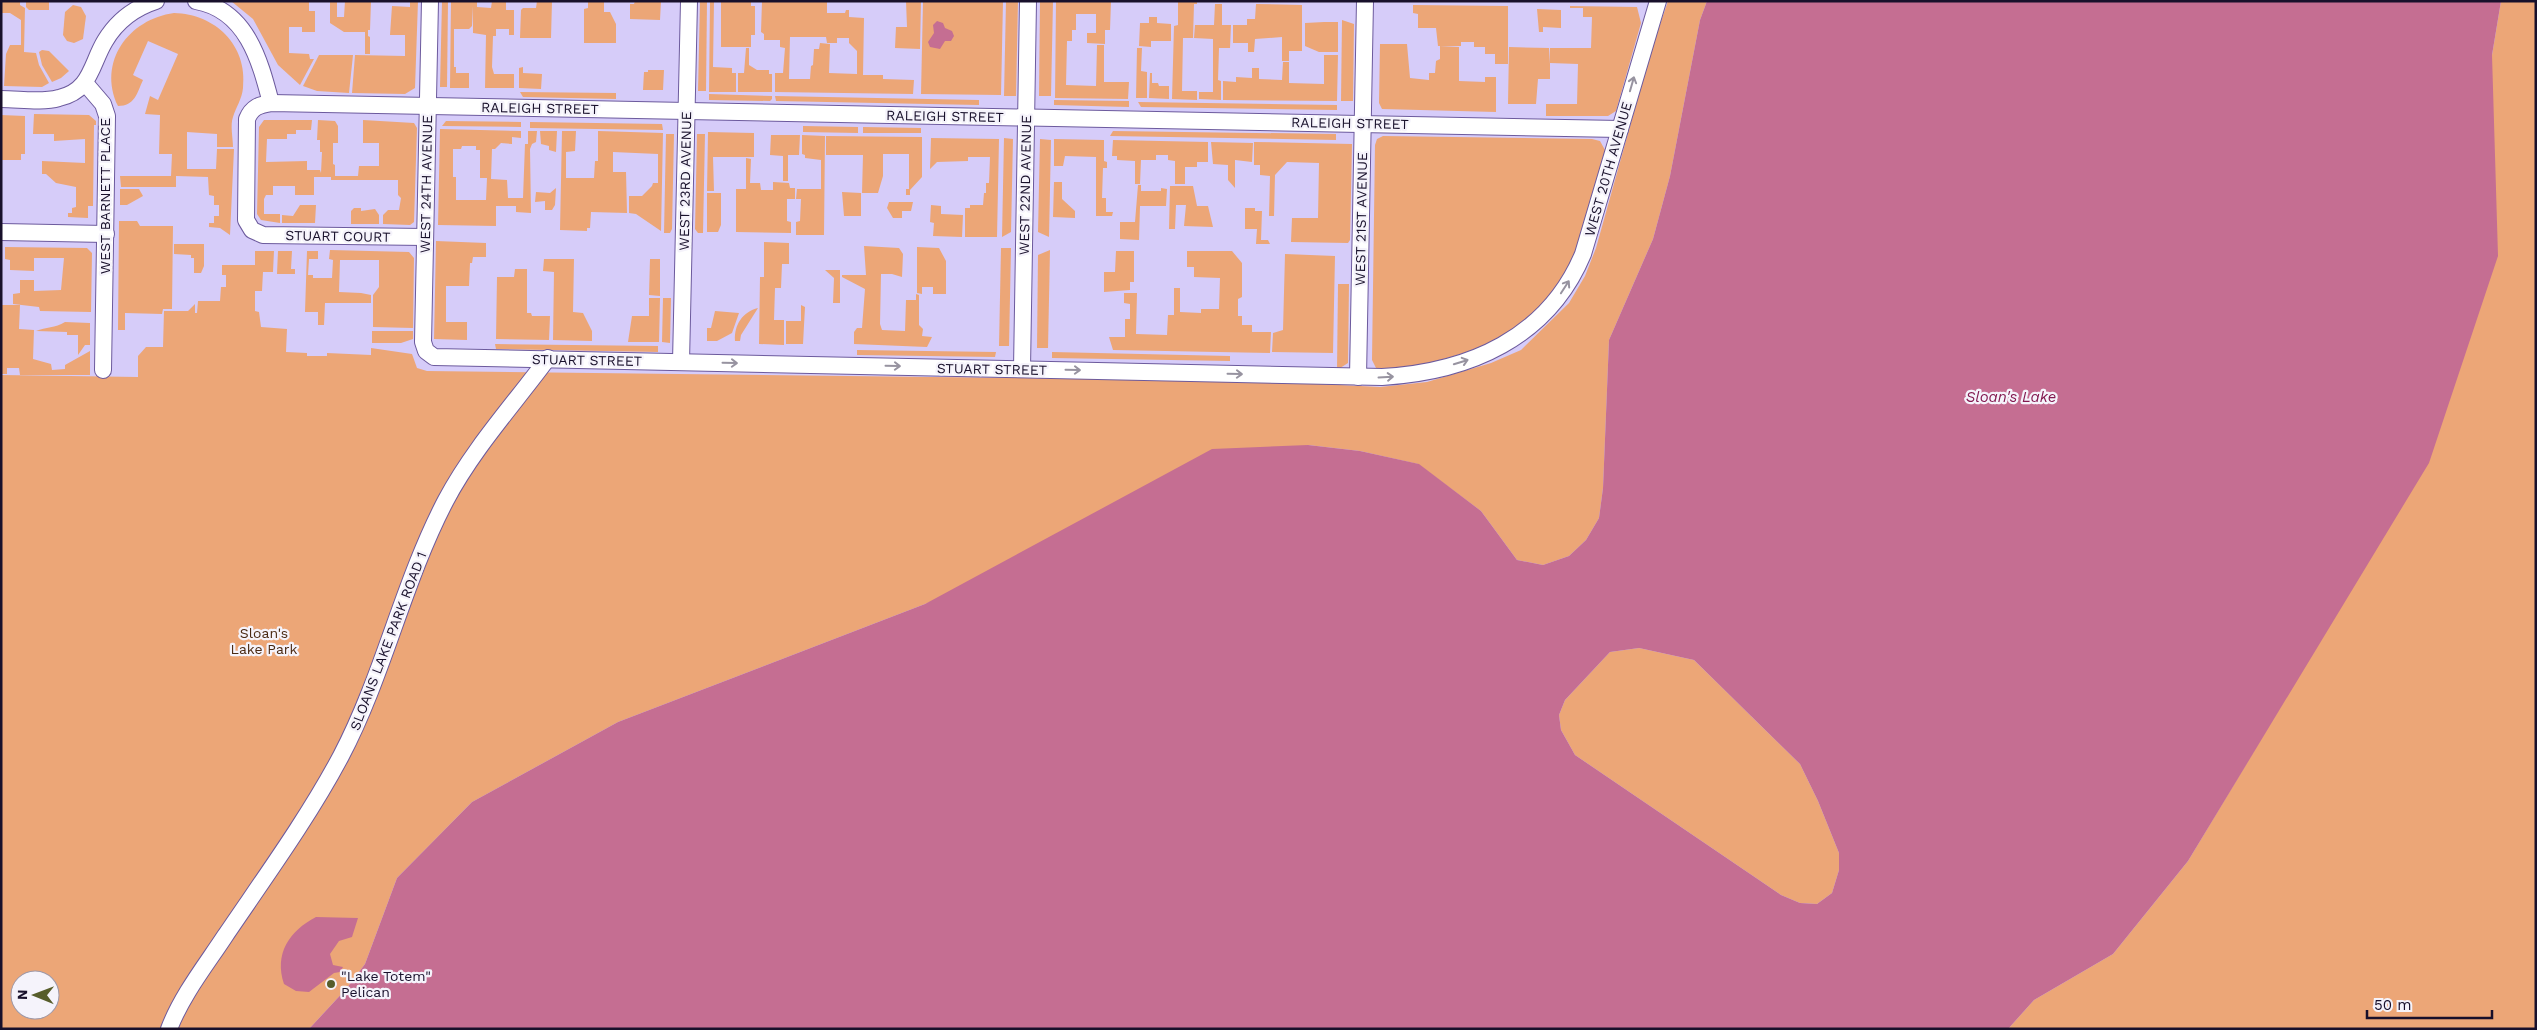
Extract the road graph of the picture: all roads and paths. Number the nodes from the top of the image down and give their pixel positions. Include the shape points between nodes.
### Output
1 (156, 1) edge
2 (196, 1) edge
3 (430, 1) edge
4 (688, 1) edge
5 (1028, 1) edge
6 (1365, 1) edge
7 (1658, 1) edge
8 (85, 83) junction
9 (1, 99) edge
10 (271, 103) junction
11 (428, 106) junction
12 (686, 111) junction
13 (1026, 117) junction
14 (1363, 124) junction
15 (1620, 129) junction
16 (1, 232) edge
17 (106, 234) junction
18 (425, 237) junction
19 (1533, 324) joint
20 (439, 358) joint
21 (548, 358) junction
22 (681, 362) junction
23 (1022, 369) junction
24 (103, 370) dead end
25 (1358, 377) junction
26 (169, 1029) edge

1 - 8 street via 139,8 113,29
2 - 10 street via 227,15 252,42
3 - 11 street, WEST 24TH AVENUE
4 - 12 street, WEST 23RD AVENUE
5 - 13 street, WEST 22ND AVENUE
6 - 14 street, WEST 21ST AVENUE
15 -> 7 street, WEST 20TH AVENUE
8 - 9 street via 73,93 59,98
8 - 17 street, WEST BARNETT PLACE via 103,104 107,116
10 - 11 street, RALEIGH STREET
10 - 18 street, STUART COURT via 254,108 247,119 246,220 252,230 263,235
11 - 12 street, RALEIGH STREET
11 - 18 street, WEST 24TH AVENUE
12 - 13 street, RALEIGH STREET
12 - 22 street, WEST 23RD AVENUE
13 - 14 street, RALEIGH STREET
13 - 23 street, WEST 22ND AVENUE
14 - 15 street, RALEIGH STREET
14 - 25 street, WEST 21ST AVENUE
19 -> 15 street, WEST 20TH AVENUE via 1551,307 1575,272
16 - 17 street
17 - 24 street, WEST BARNETT PLACE
18 - 20 street, WEST 24TH AVENUE via 423,342 430,355
25 -> 19 street, STUART STREET via 1393,376 1482,356 1515,339
20 - 21 street, STUART STREET
21 - 22 street, STUART STREET
21 - 26 street, SLOANS LAKE PARK ROAD 1 via 446,500 416,567 365,707 341,756 296,830 193,984
22 -> 23 street, STUART STREET
23 -> 25 street, STUART STREET

